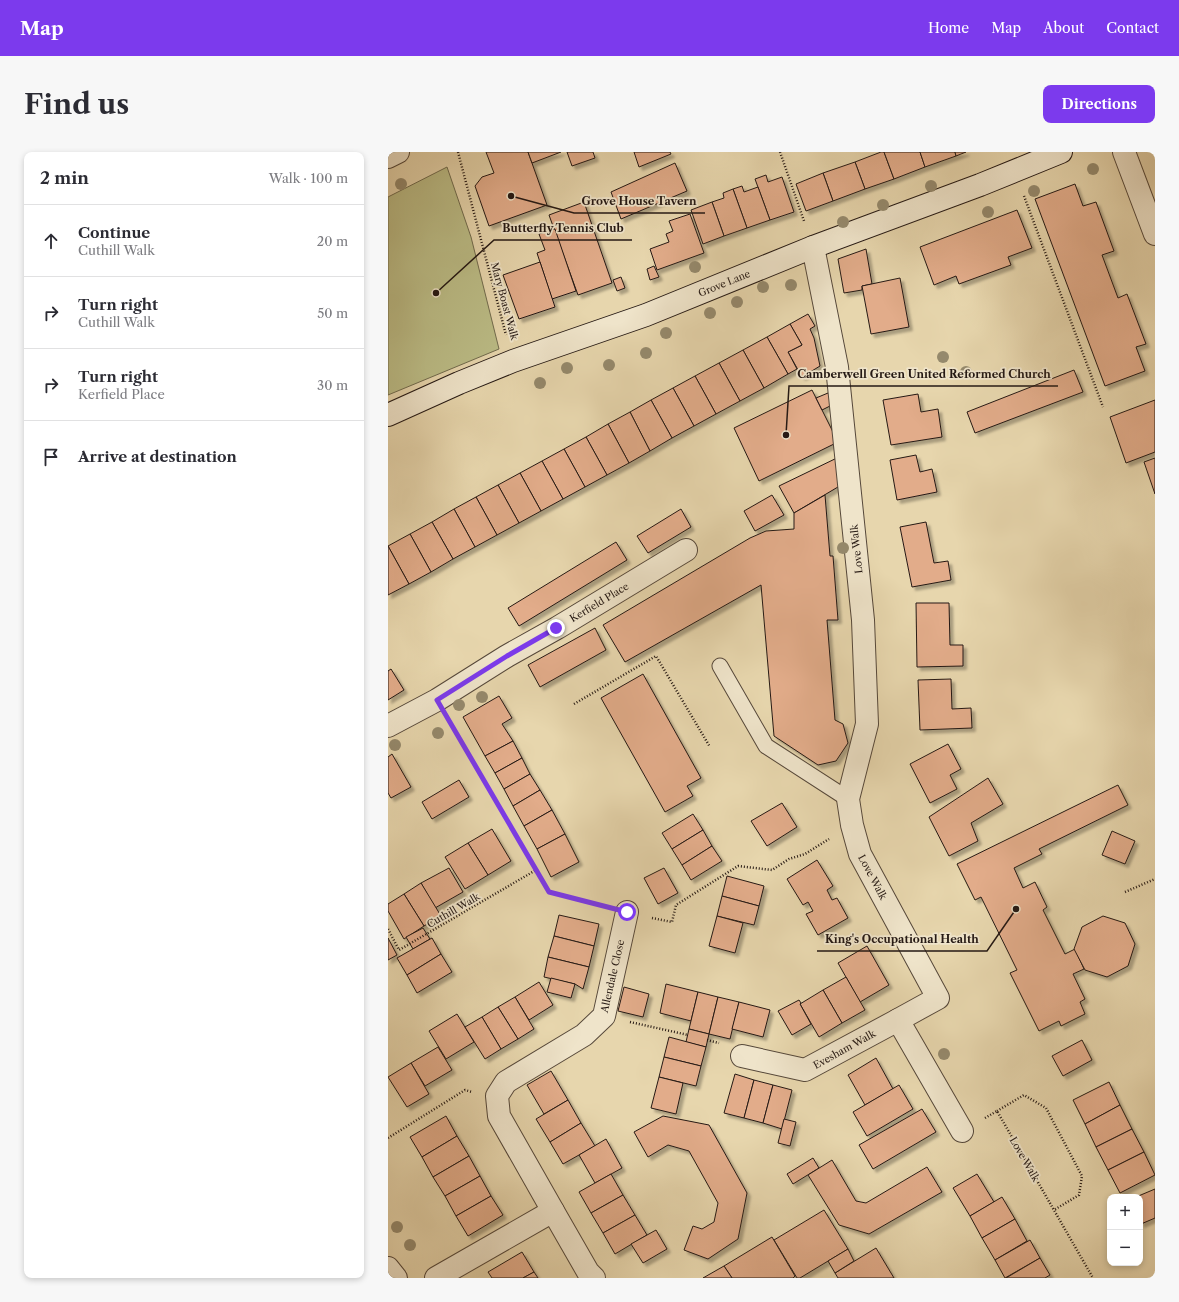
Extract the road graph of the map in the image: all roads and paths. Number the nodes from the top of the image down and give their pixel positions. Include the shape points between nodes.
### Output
1 (398, 152) edge
2 (458, 152) edge
3 (780, 152) edge
4 (1061, 152) edge
5 (1124, 152) edge
6 (388, 157) edge
7 (1015, 171) junction
8 (1155, 234) edge
9 (813, 247) junction
10 (513, 361) junction
11 (1103, 408) dead end
12 (388, 415) edge
13 (686, 550) dead end
14 (720, 666) dead end
15 (437, 700) junction
16 (574, 704) dead end
17 (388, 726) edge
18 (710, 747) dead end
19 (848, 799) junction
20 (852, 825) junction
21 (536, 870) junction
22 (1155, 879) edge
23 (1125, 892) dead end
24 (627, 912) junction
25 (388, 929) edge
26 (604, 1016) junction
27 (898, 1020) junction
28 (688, 1035) dead end
29 (742, 1056) dead end
30 (465, 1090) dead end
31 (998, 1111) junction
32 (962, 1131) joint
33 (388, 1138) edge
34 (1054, 1210) junction
35 (553, 1211) junction
36 (388, 1268) edge
37 (396, 1278) edge
38 (436, 1278) edge
39 (594, 1278) edge
40 (1093, 1278) edge

1 - 6 street
2 - 10 path, Mary Boast Walk
3 - 9 path
4 - 7 street, Grove Lane
5 - 8 street
7 - 9 street, Grove Lane
7 - 11 path
9 - 10 street, Grove Lane via 646,315
9 - 19 street, Love Walk via 837,367 864,620 867,724
10 - 12 street, Grove Lane
13 - 15 street, Kerfield Place
14 - 19 lane via 766,746
15 - 17 street, Kerfield Place
15 - 21 path
16 - 18 path via 656,656
19 - 20 street, Love Walk
20 - 24 path via 805,854 789,859 772,870 738,866 676,905 672,922
20 - 27 street, Love Walk via 860,854 938,998
21 - 24 path via 549,892
21 - 25 path, Cuthill Walk via 399,950
22 - 23 path
24 - 26 street, Allendale Close
26 - 28 path
26 - 35 street, Allendale Close via 584,1035 506,1082 497,1096 499,1116
27 - 29 street, Evesham Walk via 805,1070
27 - 32 street
30 - 33 path
31 - 32 path
31 - 34 path, Love Walk
31 - 34 path via 1024,1095 1046,1108 1082,1176 1079,1195
34 - 40 path, Love Walk
35 - 38 street
35 - 39 street, Allendale Close
36 - 37 street

